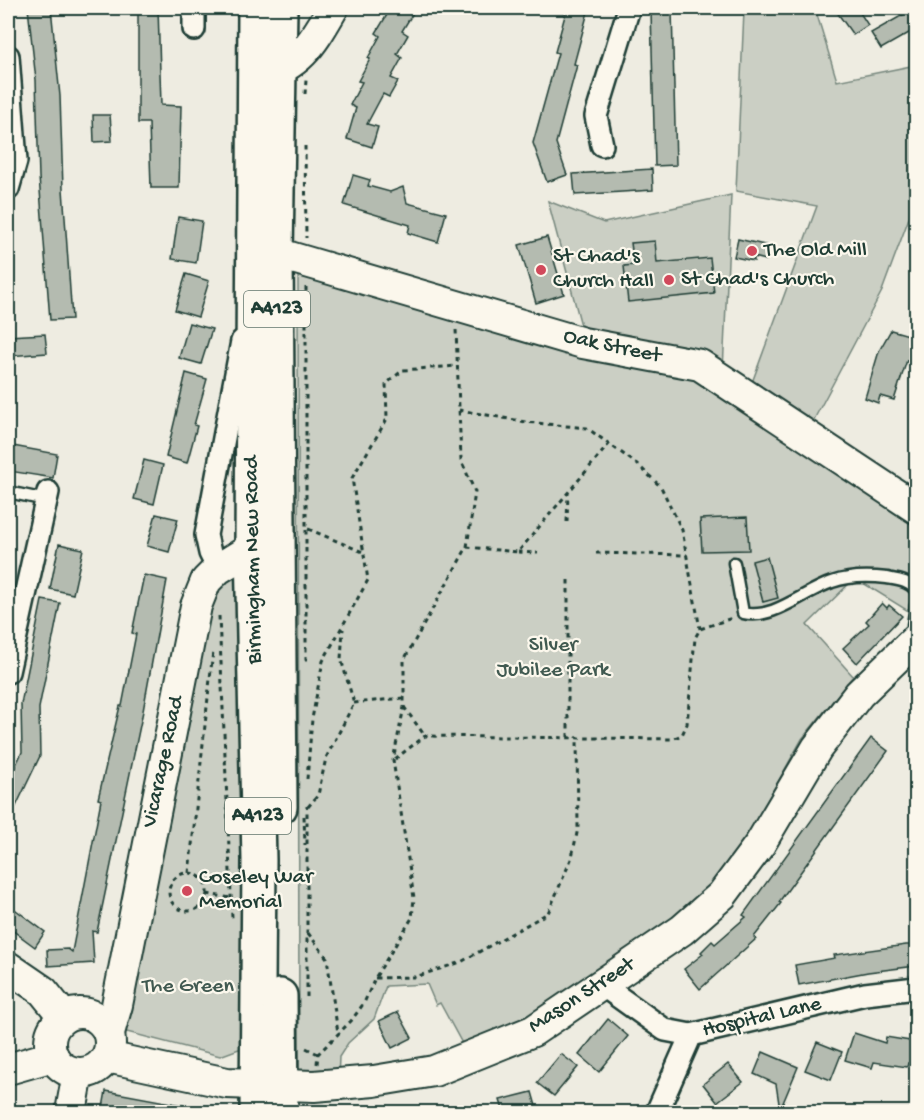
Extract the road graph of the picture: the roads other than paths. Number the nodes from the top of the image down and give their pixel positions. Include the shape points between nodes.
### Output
1 (194, 8) edge
2 (255, 8) edge
3 (280, 8) edge
4 (333, 8) edge
5 (628, 8) edge
6 (194, 29) dead end
7 (8, 56) edge
8 (267, 74) junction
9 (602, 145) dead end
10 (8, 189) edge
11 (292, 258) junction
12 (253, 283) junction
13 (8, 492) edge
14 (47, 496) joint
15 (916, 507) edge
16 (279, 535) junction
17 (734, 563) dead end
18 (218, 569) junction
19 (916, 590) edge
20 (916, 605) edge
21 (916, 629) edge
22 (916, 639) edge
23 (8, 672) edge
24 (125, 962) junction
25 (8, 967) edge
26 (602, 985) junction
27 (916, 988) edge
28 (71, 1015) junction
29 (691, 1035) junction
30 (108, 1045) junction
31 (53, 1056) junction
32 (8, 1069) edge
33 (78, 1073) junction
34 (269, 1099) edge
35 (71, 1113) edge
36 (657, 1113) edge

1 - 6 street
2 - 8 highway, Birmingham New Road / A4123
3 - 8 highway, Birmingham New Road / A4123
4 - 8 street via 308,50
5 - 9 street via 596,116
7 - 10 street via 16,162
8 - 11 highway, Birmingham New Road / A4123
8 - 12 highway, Birmingham New Road / A4123
11 - 15 street, Oak Street via 583,343 700,365
11 - 16 highway, Birmingham New Road / A4123
12 - 16 highway, Birmingham New Road / A4123
12 - 18 street via 206,535
13 - 14 lane
14 - 23 street
16 - 18 street, Vicarage Road
16 - 34 highway, Birmingham New Road / A4123
17 - 19 lane via 743,613 752,616 768,613 834,581 872,576 900,580
18 - 24 street, Vicarage Road via 206,581 196,606
20 - 21 lane
22 - 26 street, Mason Street via 859,694 817,748 760,844 722,895 682,930
24 - 28 street, Vicarage Road via 110,987
24 - 30 street, Vicarage Road
25 - 28 street
26 - 29 street via 665,1030
26 - 34 street, Mason Street via 533,1031 434,1071 314,1086
27 - 29 street, Hospital Lane via 865,994
28 - 30 street via 94,1016 102,1021
28 - 31 street via 54,1028
29 - 36 street, Hospital Lane
30 - 33 street via 95,1070
30 - 34 street, Mason Street
31 - 32 street
31 - 33 street via 64,1068
33 - 35 street

